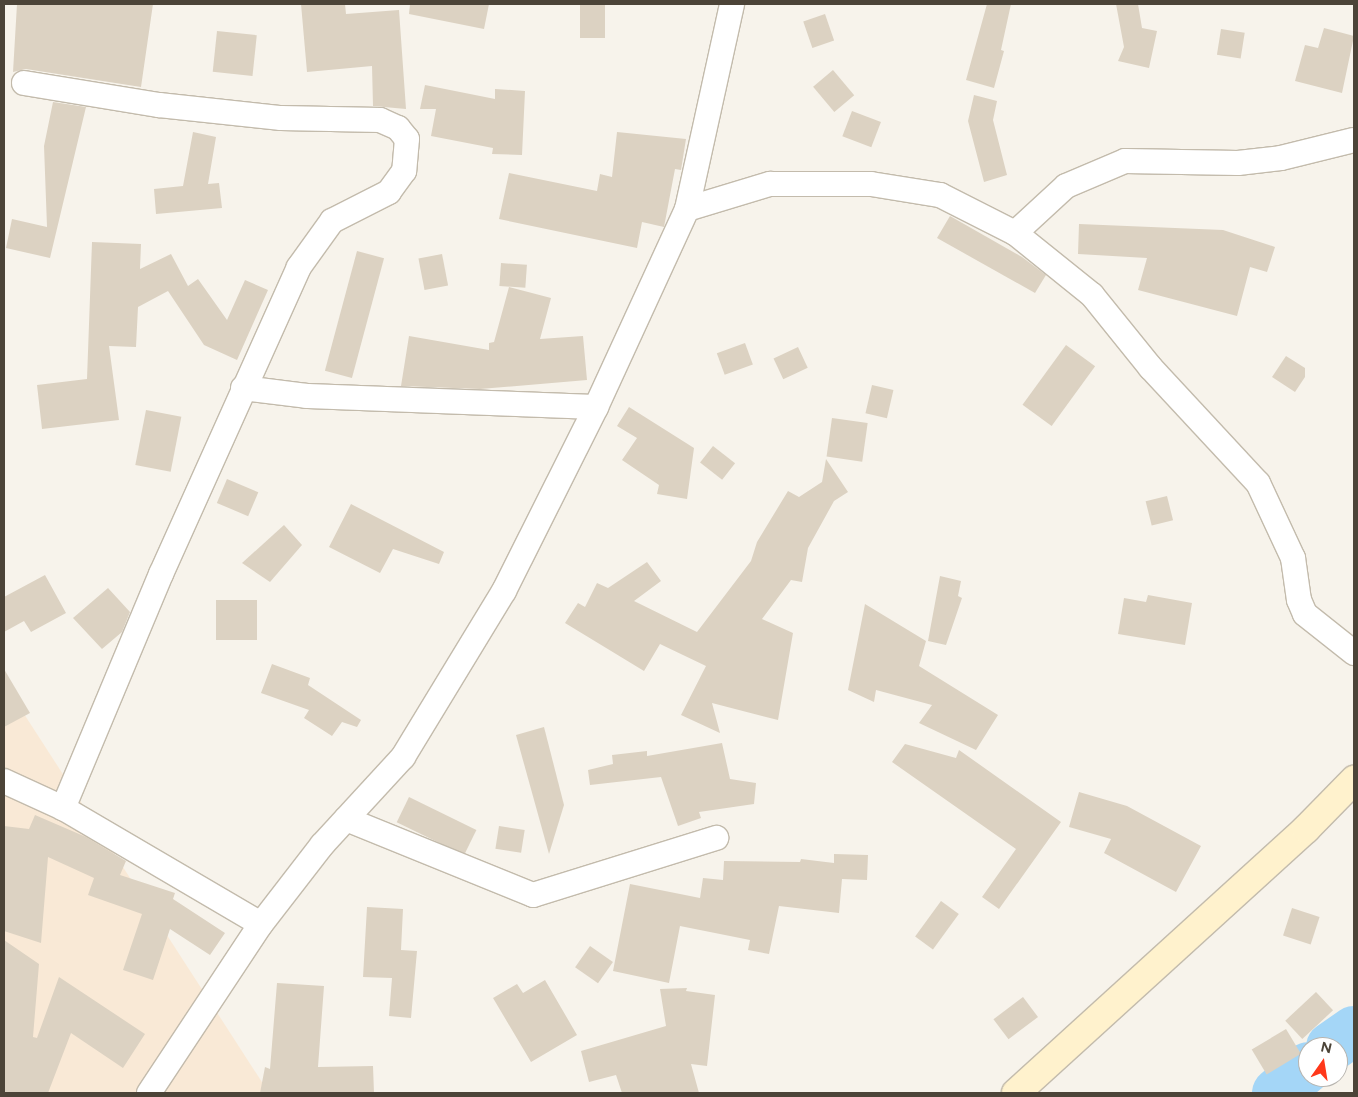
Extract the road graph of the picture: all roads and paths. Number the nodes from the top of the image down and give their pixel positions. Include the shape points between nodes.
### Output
1 (732, 4) edge
2 (24, 83) dead end
3 (1354, 140) edge
4 (687, 209) junction
5 (1015, 233) junction
6 (243, 388) junction
7 (596, 407) junction
8 (1354, 653) edge
9 (1354, 780) edge
10 (4, 781) edge
11 (63, 808) junction
12 (346, 819) junction
13 (716, 838) dead end
14 (260, 924) junction
15 (150, 1093) edge
16 (1016, 1093) edge

1 - 4 street
2 - 6 street via 159,105 281,118 380,120 398,128 407,139 404,171 389,192 332,221 299,267
3 - 5 street via 1281,158 1238,163 1125,161 1066,186
4 - 5 street via 770,184 871,184 940,195
4 - 7 street
5 - 8 street via 1092,295 1151,368 1258,483 1293,558 1299,600 1305,614
6 - 7 street via 307,396
6 - 11 street
7 - 12 street via 504,590 403,757
9 - 16 main road via 1306,829
10 - 11 street
11 - 14 street
12 - 13 street via 533,895
12 - 14 street
14 - 15 street

